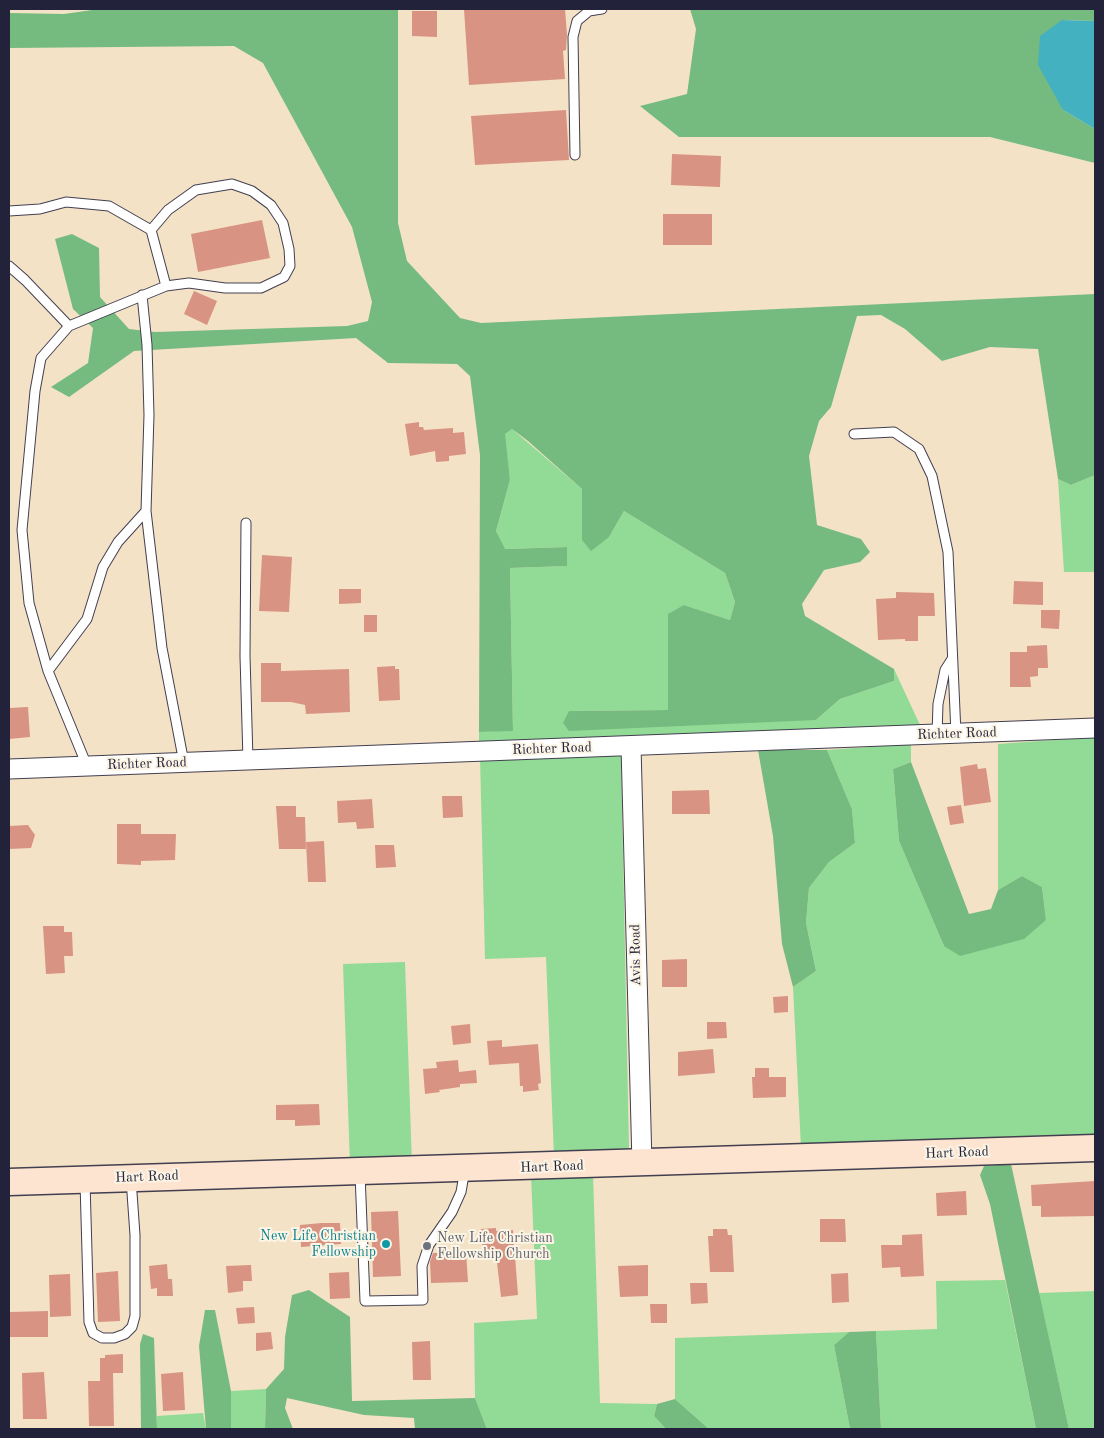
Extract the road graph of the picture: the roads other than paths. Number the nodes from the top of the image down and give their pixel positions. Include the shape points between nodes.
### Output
1 (602, 9) edge
2 (575, 155) dead end
3 (9, 212) edge
4 (152, 230) junction
5 (9, 266) edge
6 (166, 286) junction
7 (142, 295) junction
8 (69, 326) junction
9 (854, 434) dead end
10 (146, 510) junction
11 (246, 523) dead end
12 (952, 659) junction
13 (48, 670) junction
14 (1095, 728) edge
15 (956, 734) junction
16 (937, 735) junction
17 (631, 746) junction
18 (248, 761) junction
19 (184, 763) junction
20 (87, 766) junction
21 (9, 770) edge
22 (1095, 1148) edge
23 (642, 1164) junction
24 (465, 1169) junction
25 (360, 1171) junction
26 (131, 1178) junction
27 (85, 1179) junction
28 (9, 1182) edge

1 - 2 lane via 589,11 578,21 573,37
3 - 4 lane via 40,210 66,202 109,206
4 - 6 lane
4 - 6 lane via 168,210 196,190 232,184 252,191 271,205 283,223 290,266 284,277 261,288 189,283
5 - 8 lane
6 - 7 lane
7 - 8 lane
7 - 10 lane via 149,415
8 - 13 lane via 41,358 22,530 29,602
9 - 12 lane via 894,432 919,449 932,476 948,552
10 - 13 lane via 118,542 104,567 87,619
10 - 19 lane via 162,648
11 - 18 lane
12 - 15 lane
12 - 16 lane via 945,670 938,704
13 - 20 lane
14 - 15 street, Richter Road
15 - 16 street, Richter Road
16 - 17 street, Richter Road
17 - 18 street, Richter Road
17 - 23 street, Avis Road
18 - 19 street, Richter Road
19 - 20 street, Richter Road
20 - 21 street, Richter Road
22 - 23 street, Hart Road
23 - 24 street, Hart Road
24 - 25 street, Hart Road
24 - 25 lane via 462,1192 422,1266 423,1300 365,1301
25 - 26 street, Hart Road
26 - 27 street, Hart Road
26 - 27 lane via 135,1316 132,1328 114,1338 102,1338 93,1333 89,1322
27 - 28 street, Hart Road

